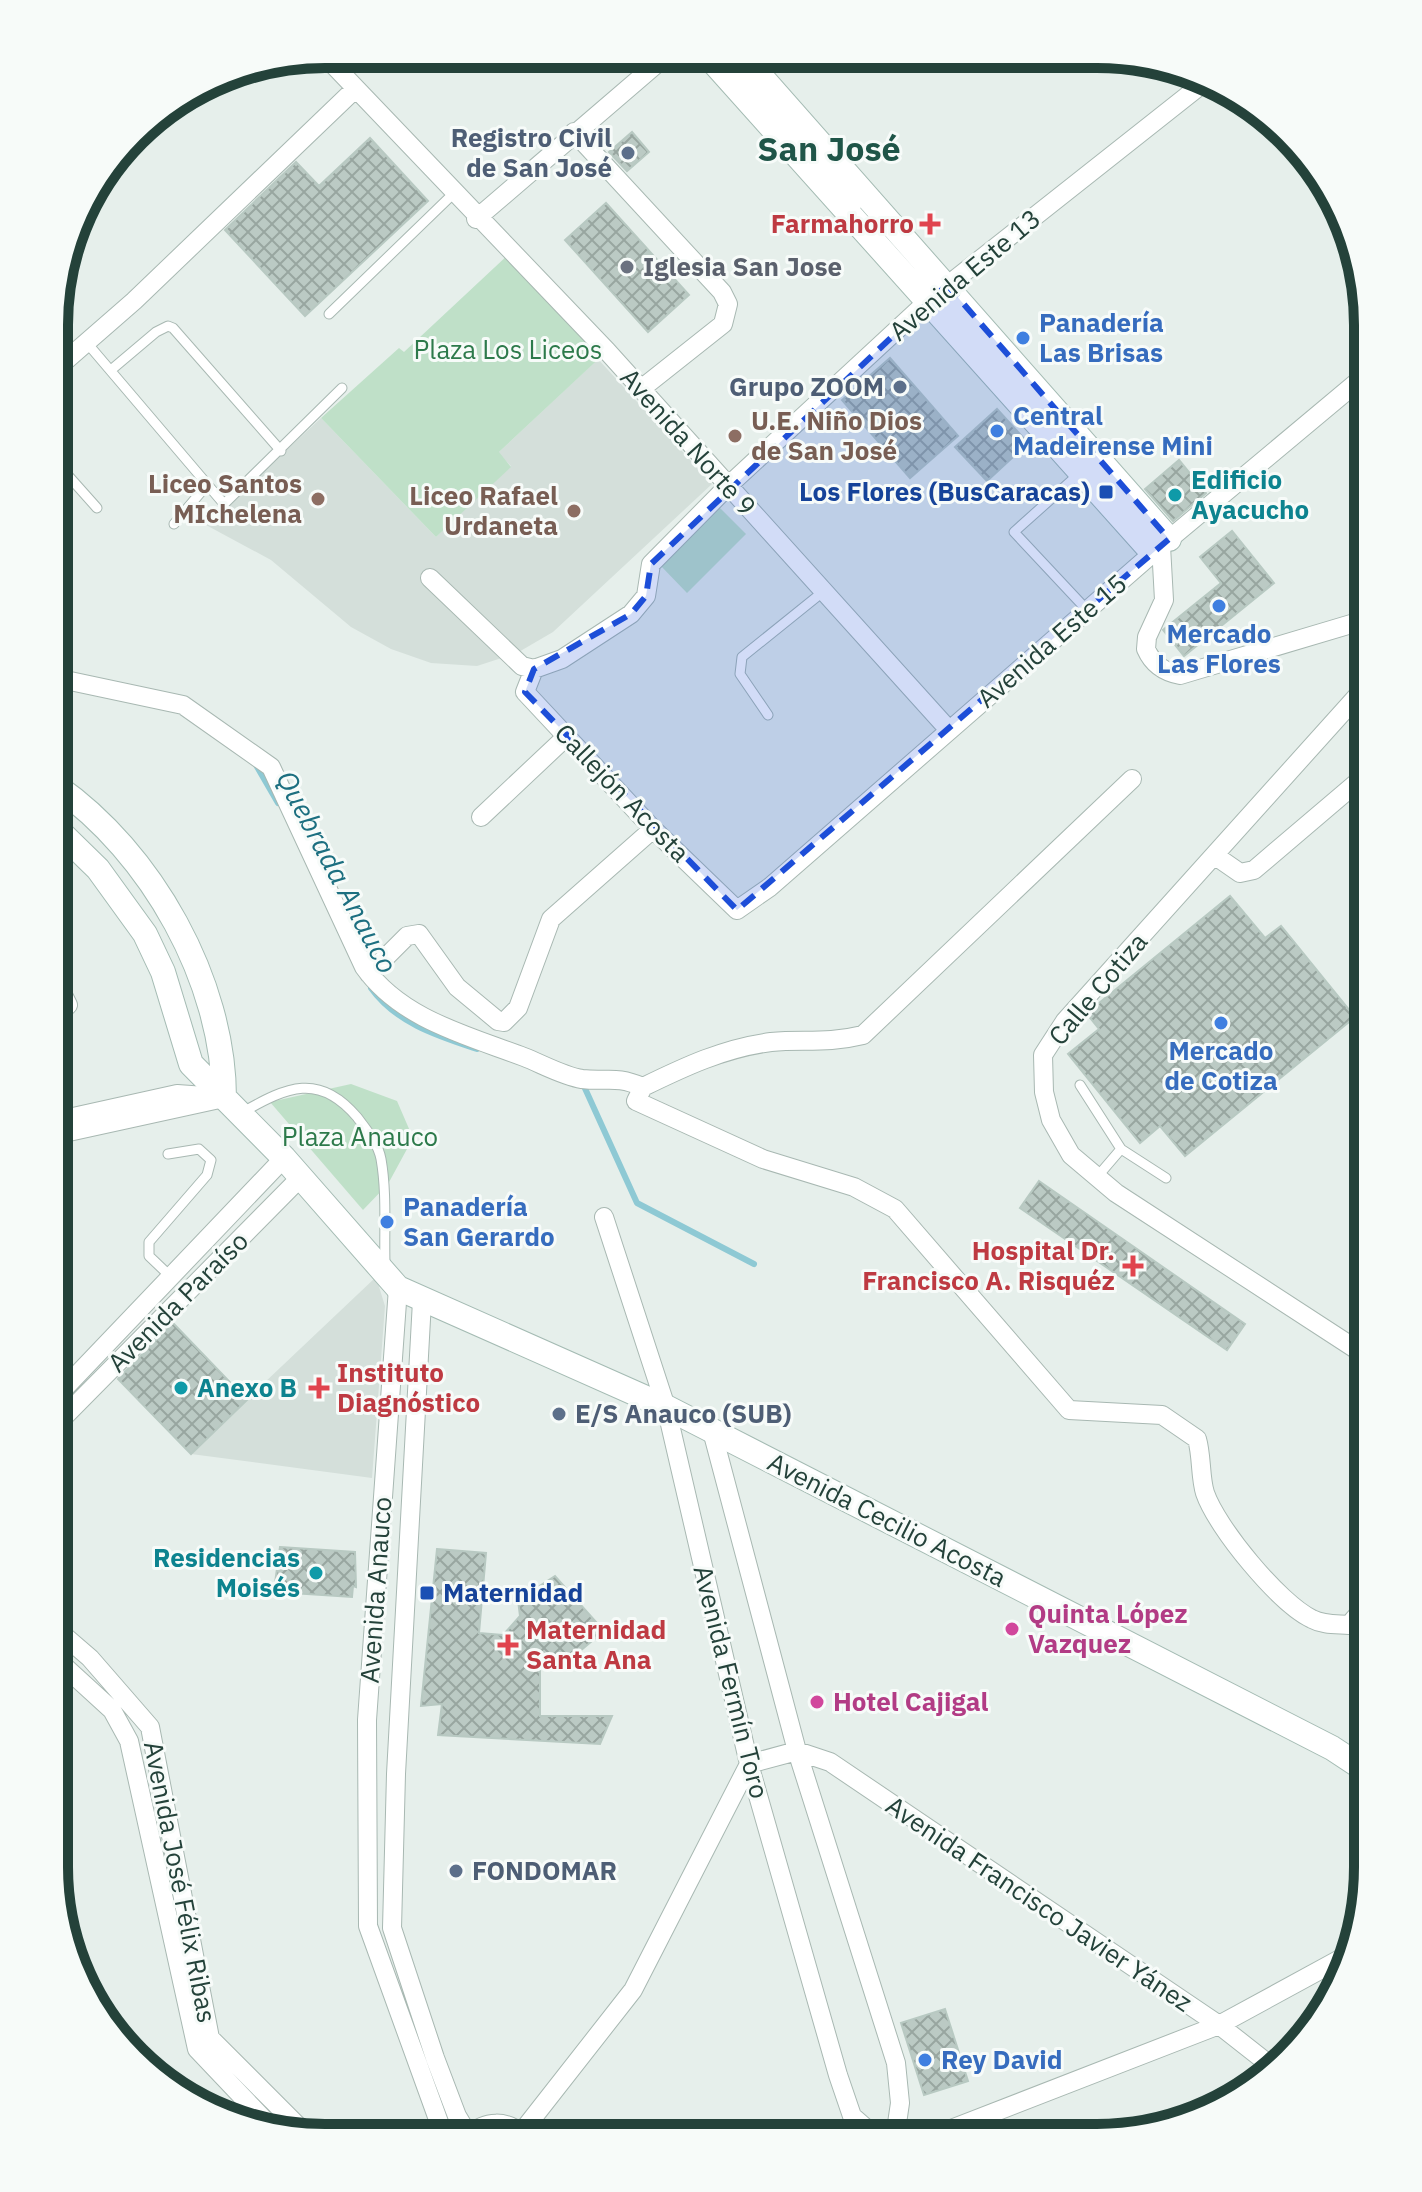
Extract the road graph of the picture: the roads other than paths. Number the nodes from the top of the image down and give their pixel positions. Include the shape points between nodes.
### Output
1 (336, 68) edge
2 (651, 68) edge
3 (720, 68) edge
4 (735, 68) edge
5 (753, 68) edge
6 (355, 89) junction
7 (1196, 89) edge
8 (574, 132) junction
9 (453, 194) junction
10 (476, 219) junction
11 (938, 293) junction
12 (329, 314) dead end
13 (87, 343) junction
14 (68, 359) edge
15 (111, 370) junction
16 (1354, 385) edge
17 (342, 388) dead end
18 (641, 389) junction
19 (281, 451) junction
20 (1085, 468) junction
21 (68, 475) edge
22 (206, 486) junction
23 (728, 486) junction
24 (97, 508) dead end
25 (174, 524) dead end
26 (1161, 546) junction
27 (430, 578) dead end
28 (824, 591) junction
29 (1087, 610) junction
30 (1354, 623) edge
31 (534, 669) junction
32 (68, 681) edge
33 (1354, 700) edge
34 (768, 715) dead end
35 (949, 730) junction
36 (567, 736) junction
37 (1132, 779) dead end
38 (1354, 785) edge
39 (68, 797) edge
40 (481, 817) dead end
41 (653, 829) junction
42 (68, 843) edge
43 (1214, 855) junction
44 (737, 910) joint
45 (369, 974) junction
46 (1080, 1085) dead end
47 (643, 1087) junction
48 (232, 1106) junction
49 (68, 1118) edge
50 (68, 1133) edge
51 (1121, 1149) junction
52 (168, 1154) dead end
53 (284, 1158) junction
54 (1097, 1177) junction
55 (300, 1178) junction
56 (1166, 1178) dead end
57 (604, 1217) dead end
58 (171, 1277) junction
59 (392, 1281) junction
60 (422, 1301) junction
61 (1353, 1348) edge
62 (68, 1384) edge
63 (666, 1407) junction
64 (68, 1413) edge
65 (712, 1431) junction
66 (1353, 1620) edge
67 (68, 1639) edge
68 (68, 1670) edge
69 (367, 1720) junction
70 (398, 1721) junction
71 (797, 1751) junction
72 (1353, 1762) edge
73 (749, 1764) junction
74 (1335, 1962) edge
75 (1219, 2025) junction
76 (1265, 2061) edge
77 (260, 2115) edge
78 (294, 2122) edge
79 (440, 2124) edge
80 (463, 2124) edge
81 (530, 2124) edge
82 (861, 2124) edge
83 (897, 2124) edge
84 (964, 2124) edge

1 - 6 street, Avenida Norte 9
2 - 8 street
3 - 11 main road
4 - 11 lane
5 - 11 main road
6 - 9 street, Avenida Norte 9
6 - 13 street
7 - 11 street, Avenida Este 13
8 - 10 street
8 - 18 street via 728,304 723,324
9 - 10 street, Avenida Norte 9
9 - 12 lane
10 - 18 street, Avenida Norte 9
11 - 20 main road
11 - 23 street, Avenida Este 13
11 - 26 main road
13 - 14 street
13 - 15 lane
15 - 19 lane via 156,332 173,328
15 - 22 lane
16 - 26 street, Avenida Este 15
17 - 19 lane
18 - 23 street, Avenida Norte 9
19 - 22 lane via 224,504
20 - 26 main road
20 - 29 lane via 1014,532
21 - 24 lane
22 - 25 lane
23 - 28 street, Avenida Norte 9
23 - 31 street, Avenida Este 13 via 651,564 646,596 631,614 562,659
26 - 29 street, Avenida Este 15
26 - 30 street via 1164,600 1146,649 1169,673 1180,675
27 - 31 street via 493,641 522,666
28 - 34 lane via 742,657 740,674
28 - 35 street, Avenida Norte 9
29 - 35 street, Avenida Este 15
31 - 36 street, Callejón Acosta via 525,692
32 - 45 street via 183,705 271,767
33 - 43 street, Calle Cotiza
35 - 44 street, Avenida Este 15
36 - 40 street
36 - 41 street, Callejón Acosta
37 - 47 street via 863,1035 829,1043 774,1042 730,1049
38 - 43 street via 1254,870 1240,873
39 - 48 main road via 123,847 174,918 194,960 224,1058
41 - 44 street, Callejón Acosta
41 - 45 street via 551,919 518,1008 504,1022 457,987 419,934 407,936
42 - 48 main road via 98,869 145,934 163,972 191,1064
43 - 54 street, Calle Cotiza via 1065,1021 1043,1055 1051,1120 1071,1155
45 - 47 street via 395,1001 439,1024 581,1079 620,1078
46 - 51 lane
47 - 66 street via 636,1101 663,1116 763,1159 854,1187 895,1209 1069,1410 1162,1415 1197,1439 1204,1490 1226,1534 1312,1619 1349,1625
48 - 49 street via 177,1094
48 - 50 street
48 - 53 main road
48 - 59 lane via 280,1091 318,1087 344,1102 381,1156
51 - 54 lane
51 - 56 lane
52 - 58 lane via 199,1149 211,1160 207,1175 149,1242 149,1256
53 - 55 main road
53 - 58 street, Avenida Paraíso
54 - 61 street, Calle Cotiza
55 - 59 main road
55 - 64 street, Avenida Paraíso
57 - 63 street, Avenida Fermín Toro
58 - 62 street, Avenida Paraíso
59 - 60 main road, Avenida Cecilio Acosta
59 - 69 street, Avenida Anauco
60 - 63 main road, Avenida Cecilio Acosta
60 - 70 street, Avenida Anauco
63 - 65 main road, Avenida Cecilio Acosta
63 - 73 street, Avenida Fermín Toro
65 - 71 street, Avenida Fermín Toro
65 - 72 main road, Avenida Cecilio Acosta
67 - 78 street, Avenida José Félix Ribas via 150,1727 210,2038
68 - 77 street, Avenida José Félix Ribas via 112,1710 129,1741 197,2049
69 - 70 street
69 - 79 street, Avenida Anauco via 368,1926
70 - 80 street, Avenida Anauco via 392,1928
71 - 73 street
71 - 75 street, Avenida Francisco Javier Yánez via 830,1762
71 - 83 street, Avenida Fermín Toro via 896,2063
73 - 81 street via 633,1990
73 - 82 street, Avenida Fermín Toro via 838,2075 852,2116
74 - 75 street
75 - 76 street, Avenida Francisco Javier Yánez
75 - 84 street

